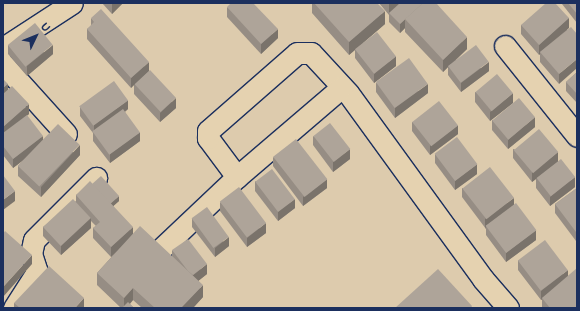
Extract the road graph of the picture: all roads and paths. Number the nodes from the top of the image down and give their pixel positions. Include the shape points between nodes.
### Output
1 (72, 3) edge
2 (505, 46) dead end
3 (3, 48) edge
4 (3, 64) edge
5 (342, 87) junction
6 (66, 134) edge
7 (577, 136) edge
8 (237, 177) junction
9 (96, 178) edge
10 (161, 249) edge
11 (14, 308) edge
12 (508, 308) edge

1 - 3 street
2 - 7 street
4 - 6 street
5 - 8 street
5 - 8 street via 311,53 297,53 208,131 208,138
5 - 12 street via 483,279
8 - 10 street
9 - 11 street via 34,240 31,254 37,272

